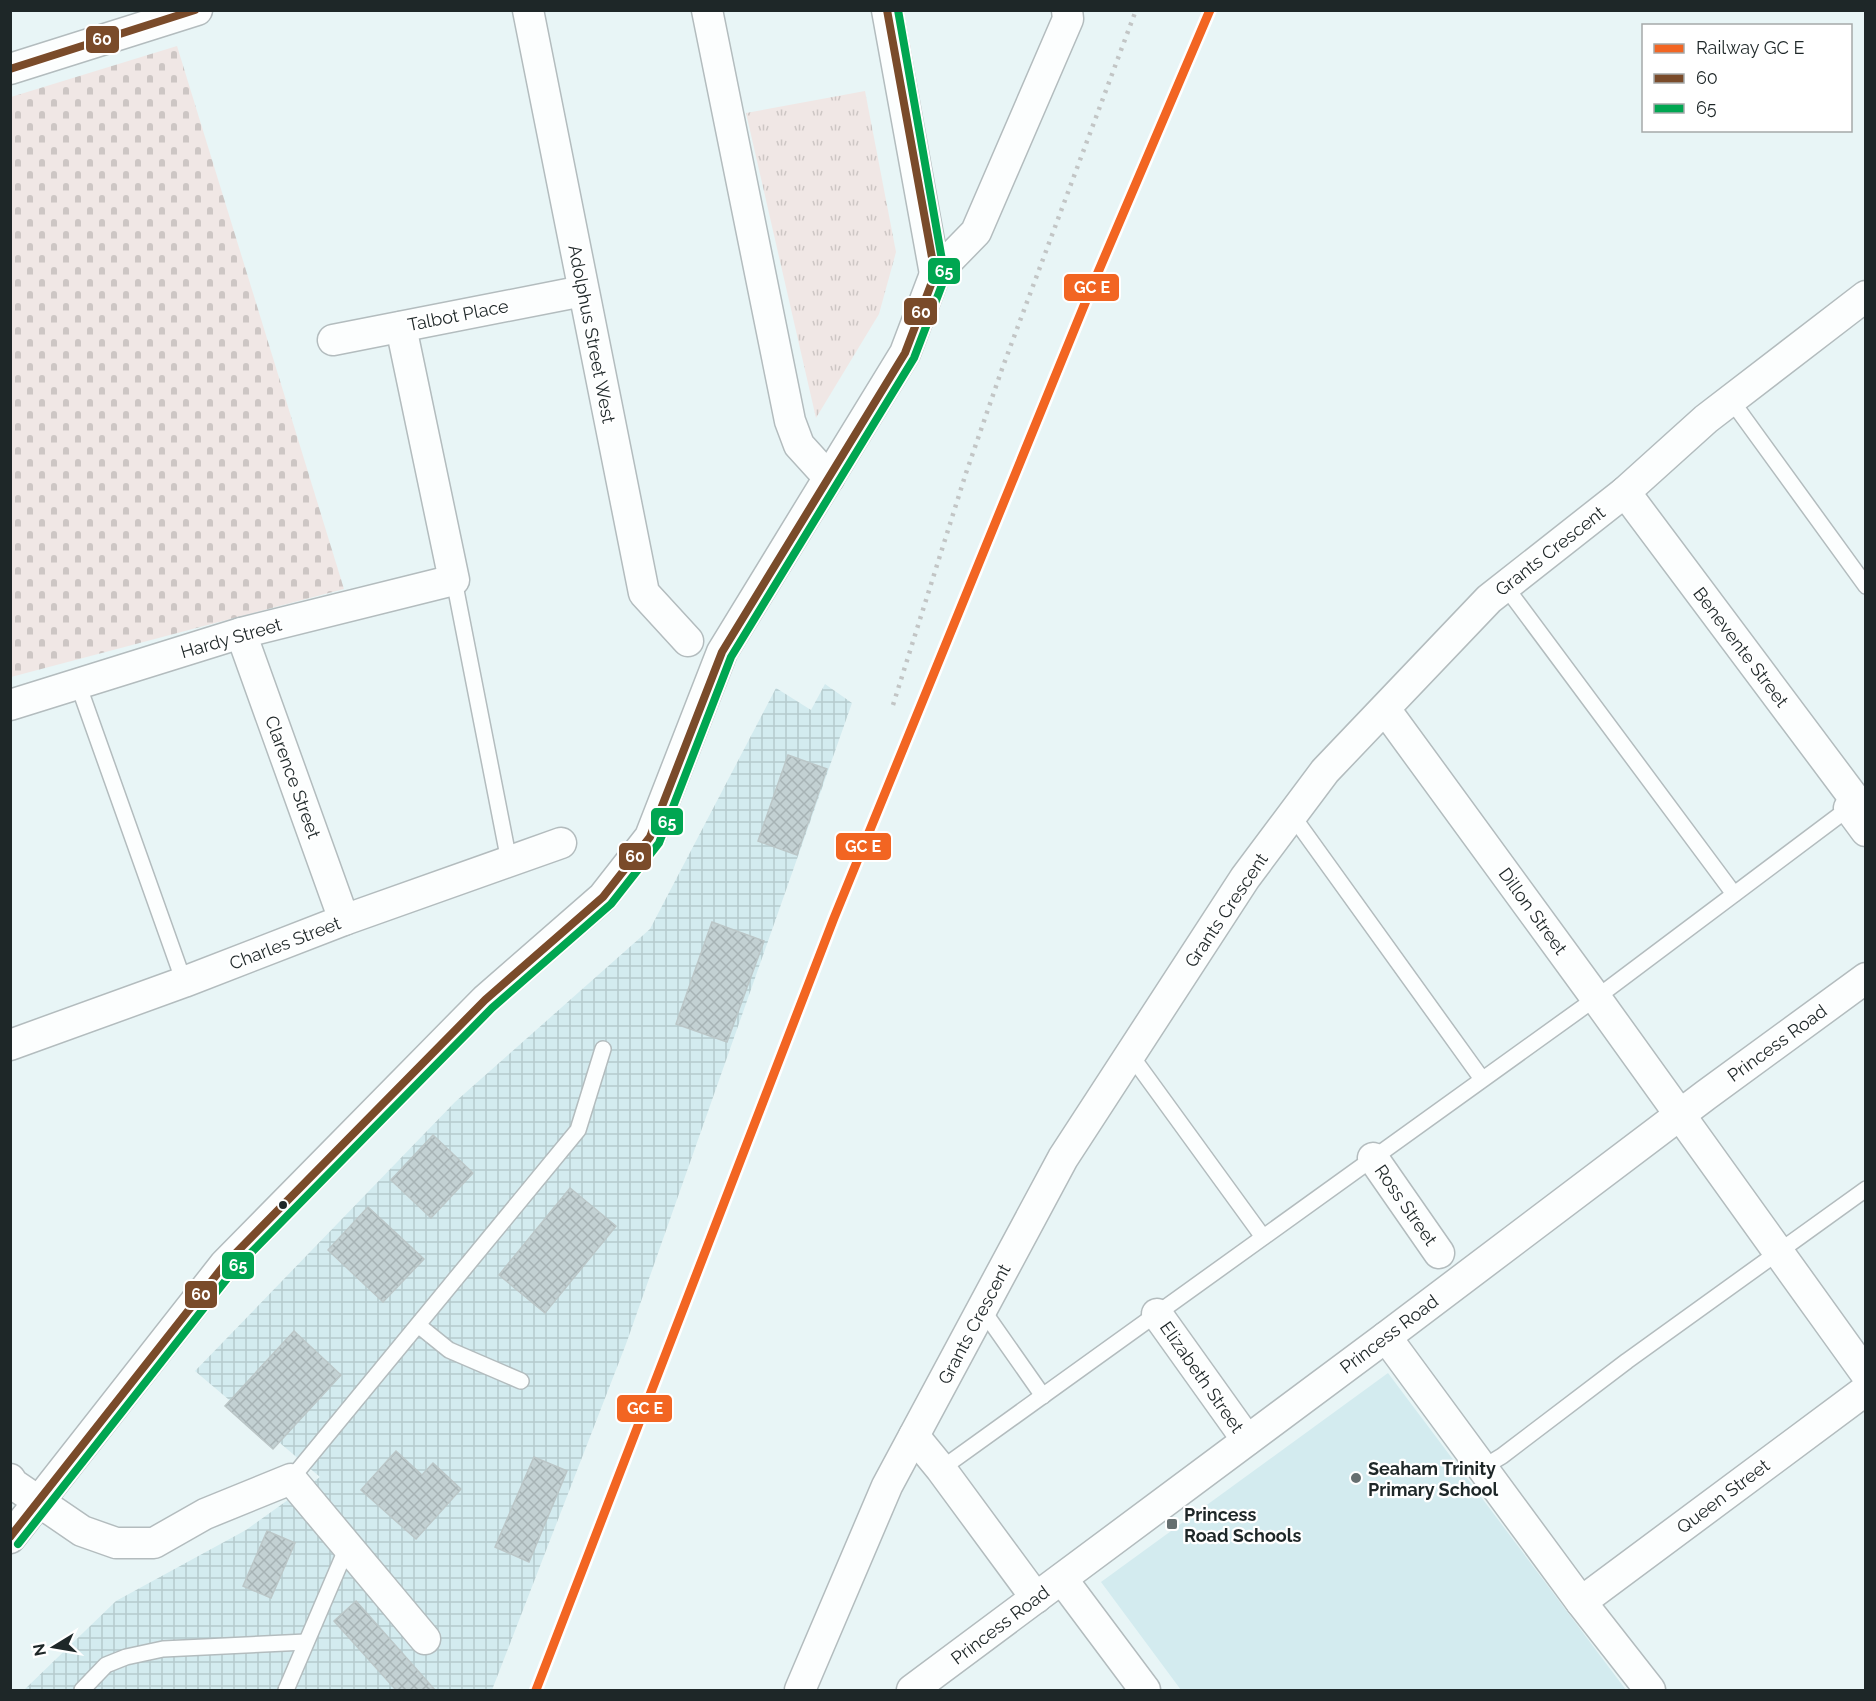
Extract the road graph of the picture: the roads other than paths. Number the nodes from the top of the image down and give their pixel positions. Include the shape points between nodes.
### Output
1 (197, 10) edge
2 (528, 10) edge
3 (707, 10) edge
4 (887, 10) edge
5 (1067, 15) edge
6 (12, 59) edge
7 (935, 274) junction
8 (583, 291) junction
9 (1866, 296) edge
10 (401, 327) junction
11 (333, 340) dead end
12 (1731, 399) junction
13 (829, 478) junction
14 (1625, 492) junction
15 (454, 580) junction
16 (1505, 586) junction
17 (1866, 586) edge
18 (241, 633) junction
19 (688, 641) dead end
20 (78, 684) junction
21 (10, 705) edge
22 (1385, 709) junction
23 (1859, 809) edge
24 (1292, 815) junction
25 (561, 843) dead end
26 (509, 861) junction
27 (1734, 894) junction
28 (344, 920) junction
29 (1866, 978) edge
30 (184, 982) junction
31 (1596, 998) junction
32 (12, 1039) edge
33 (603, 1049) dead end
34 (1130, 1054) junction
35 (1482, 1079) junction
36 (1680, 1114) junction
37 (1373, 1158) junction
38 (1866, 1189) edge
39 (1263, 1237) junction
40 (1779, 1252) junction
41 (1440, 1253) dead end
42 (982, 1309) junction
43 (1157, 1314) junction
44 (418, 1325) junction
45 (1386, 1337) junction
46 (1866, 1374) edge
47 (521, 1381) dead end
48 (1866, 1390) edge
49 (1043, 1396) junction
50 (914, 1436) junction
51 (1247, 1440) junction
52 (1482, 1468) junction
53 (941, 1469) junction
54 (10, 1479) edge
55 (291, 1479) junction
56 (39, 1502) junction
57 (10, 1538) edge
58 (348, 1545) junction
59 (1062, 1579) junction
60 (1036, 1598) junction
61 (1581, 1602) junction
62 (425, 1639) dead end
63 (306, 1642) junction
64 (82, 1690) edge
65 (286, 1690) edge
66 (800, 1690) edge
67 (912, 1690) edge
68 (1145, 1690) edge
69 (1650, 1690) edge

1 - 6 street
2 - 8 street, Adolphus Street West
3 - 13 street via 790,421 799,446
4 - 7 street
5 - 7 street via 976,232
7 - 13 street via 905,353
8 - 10 street, Talbot Place
8 - 19 street, Adolphus Street West via 644,593
9 - 12 street, Grants Crescent
10 - 11 street, Talbot Place
10 - 15 street
12 - 14 street, Grants Crescent
12 - 17 lane
13 - 56 street via 722,652 650,837 603,897 485,1000 225,1264
14 - 16 street, Grants Crescent
14 - 23 street, Benevente Street
15 - 18 street, Hardy Street
15 - 26 lane
16 - 22 street, Grants Crescent
16 - 27 lane
18 - 20 street, Hardy Street
18 - 28 street, Clarence Street
20 - 21 street, Hardy Street
20 - 30 lane
22 - 24 street, Grants Crescent via 1325,771
22 - 31 street, Dillon Street
23 - 27 lane
24 - 34 street, Grants Crescent via 1245,878
24 - 35 lane
25 - 26 street, Charles Street
26 - 28 street, Charles Street
27 - 31 lane
28 - 30 street, Charles Street
29 - 36 street, Princess Road
30 - 32 street, Charles Street
31 - 35 lane
31 - 36 street, Dillon Street
33 - 44 lane via 578,1130
34 - 39 lane
34 - 42 street, Grants Crescent via 1063,1158
35 - 37 lane
36 - 40 street, Dillon Street
36 - 45 street, Princess Road
37 - 39 lane
37 - 41 street, Ross Street
38 - 40 lane
39 - 43 lane
40 - 46 street, Dillon Street
40 - 52 lane
42 - 49 lane
42 - 50 street, Grants Crescent
43 - 49 lane
43 - 51 street, Elizabeth Street
44 - 47 lane via 449,1350
44 - 55 lane
45 - 51 street, Princess Road
45 - 52 street
48 - 61 street, Queen Street
49 - 53 lane
50 - 53 street
50 - 66 street, Grants Crescent via 887,1486
51 - 59 street, Princess Road
52 - 61 street
53 - 60 street
54 - 56 street
55 - 56 street via 205,1514 154,1543 116,1543 82,1531
55 - 58 street
56 - 57 street
58 - 62 street
58 - 63 lane
59 - 60 street, Princess Road
59 - 68 street
60 - 67 street, Princess Road
61 - 69 street
63 - 64 lane via 164,1649 126,1657 106,1665
63 - 65 lane

